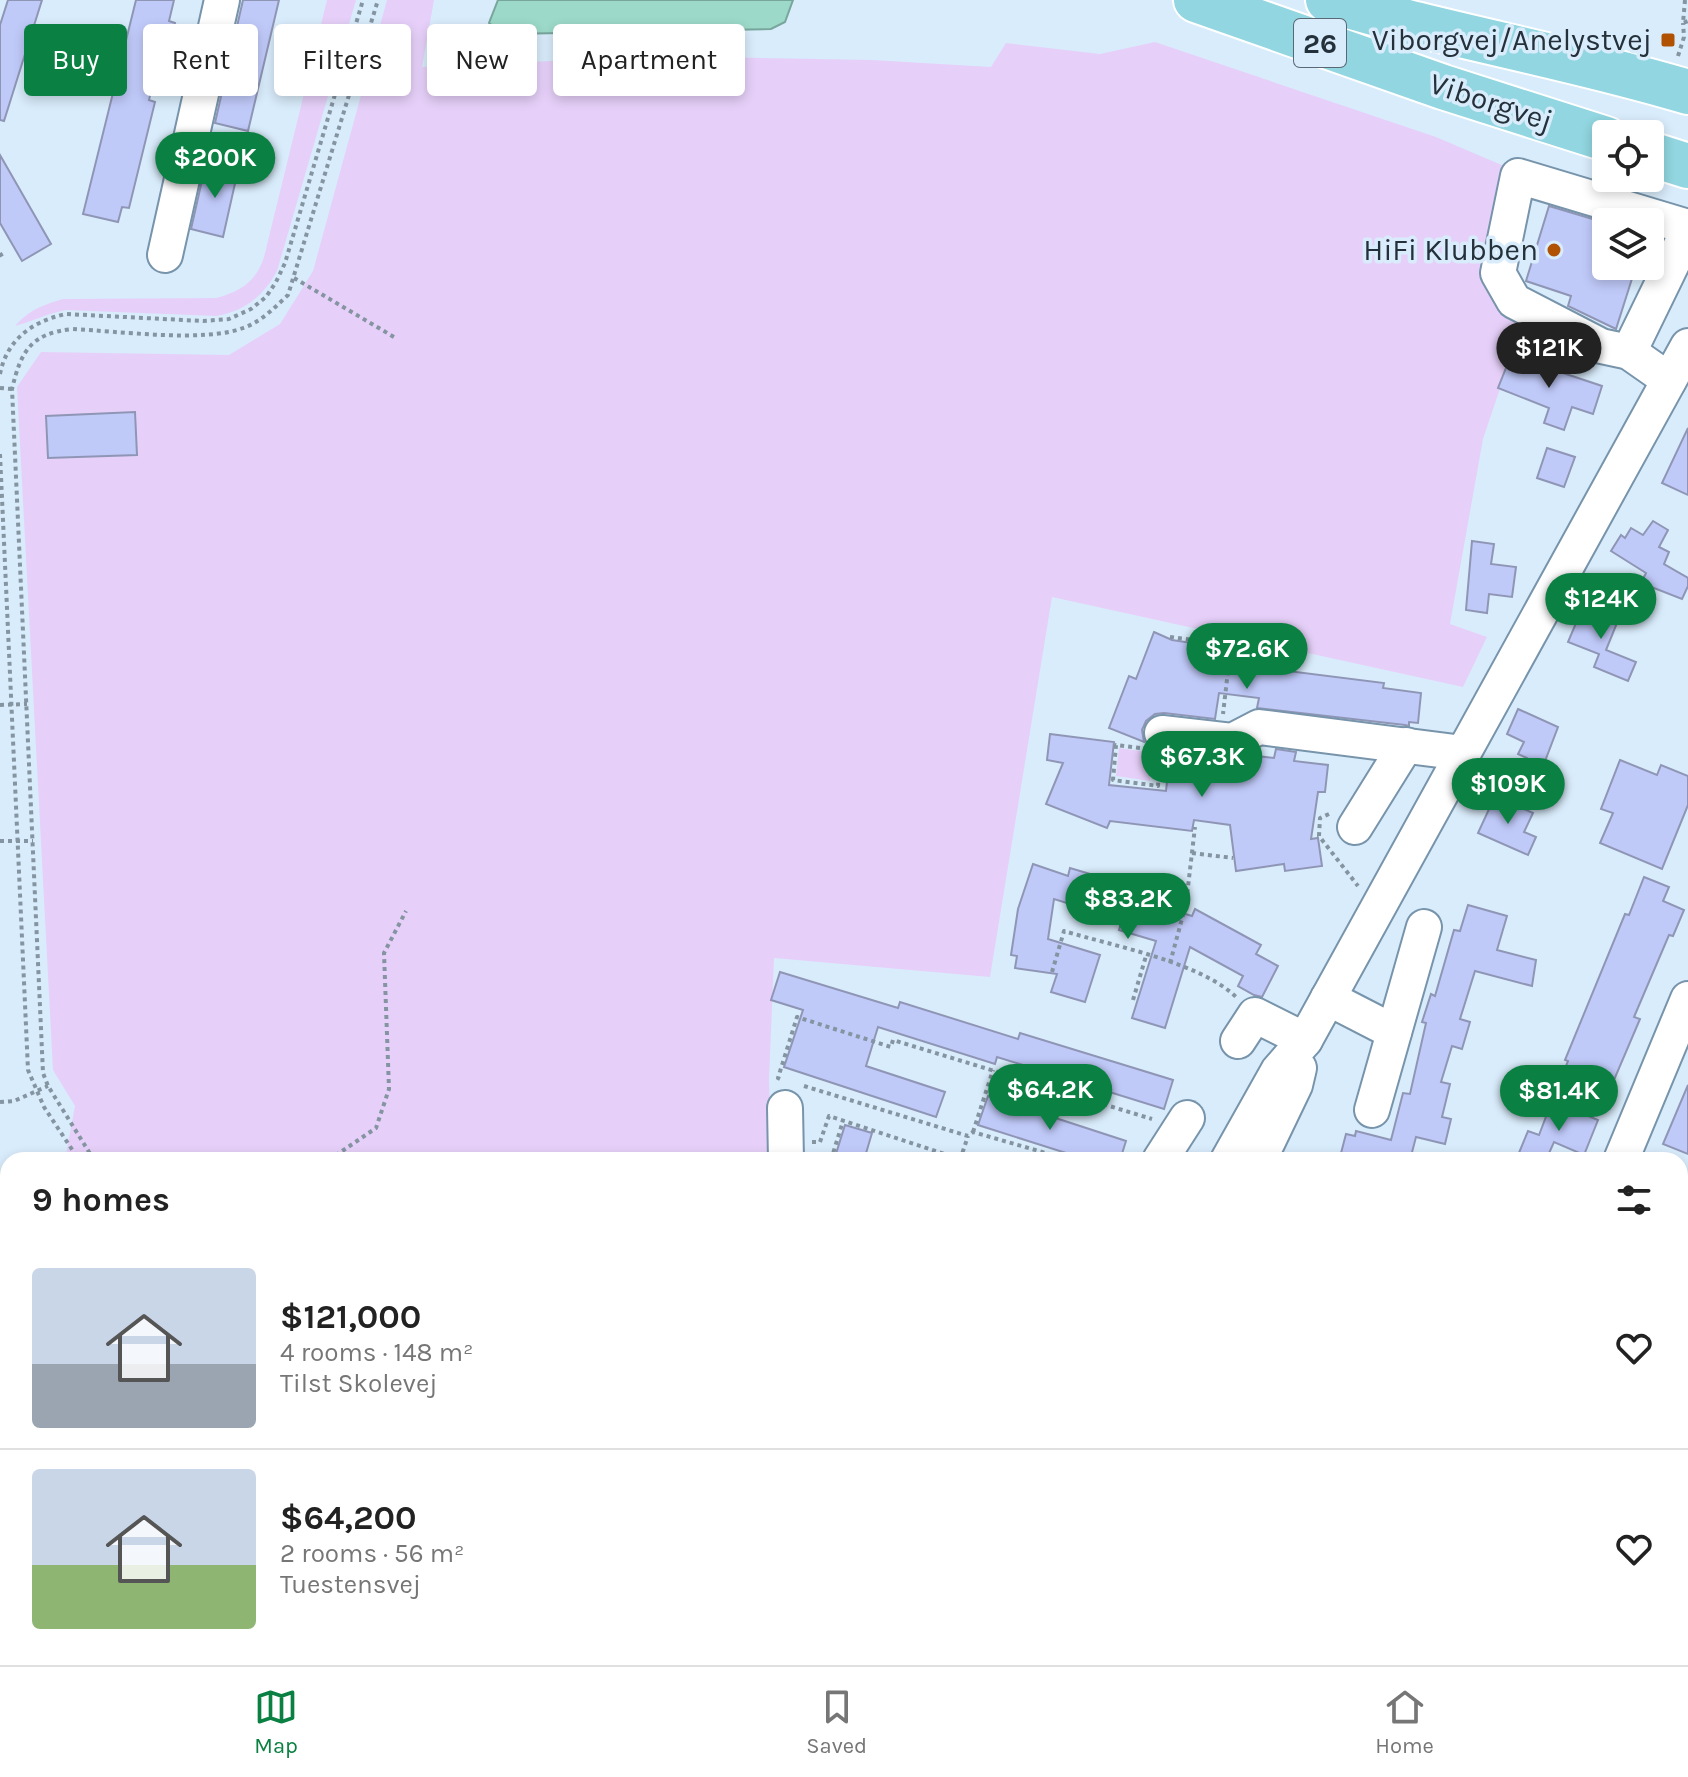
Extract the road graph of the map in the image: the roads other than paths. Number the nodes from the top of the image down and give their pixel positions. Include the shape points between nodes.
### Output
1 (222, 0) edge
2 (1196, 0) edge
3 (1328, 0) edge
4 (1682, 77) edge
5 (1592, 135) edge
6 (1664, 158) edge
7 (1688, 166) edge
8 (1688, 229) edge
9 (165, 255) dead end
10 (1688, 346) edge
11 (1629, 352) junction
12 (1669, 380) junction
13 (1162, 733) road end
14 (1406, 745) junction
15 (1463, 753) junction
16 (1355, 827) dead end
17 (1424, 927) dead end
18 (1328, 998) junction
19 (1688, 999) edge
20 (1247, 1028) road end
21 (1394, 1032) junction
22 (1305, 1040) junction
23 (785, 1108) dead end
24 (1372, 1110) dead end
25 (1184, 1123) road end
26 (786, 1151) edge
27 (1165, 1152) edge
28 (1232, 1152) edge
29 (1263, 1152) edge
30 (1624, 1152) edge

1 - 9 street
2 - 5 main road, Viborgvej / 26
3 - 4 main road, Viborgvej / 26 via 1571,60
6 - 7 main road
8 - 11 street
8 - 11 street via 1518,176 1498,273 1514,301 1601,346
10 - 12 street
11 - 12 street
12 - 15 street
13 - 14 street via 1232,741 1259,727
14 - 15 street
14 - 16 street
15 - 18 street
17 - 21 street
18 - 21 street
18 - 22 street
19 - 30 street
20 - 22 street
21 - 24 street
22 - 28 street via 1278,1071
22 - 29 street via 1295,1085
23 - 26 street
25 - 27 street

